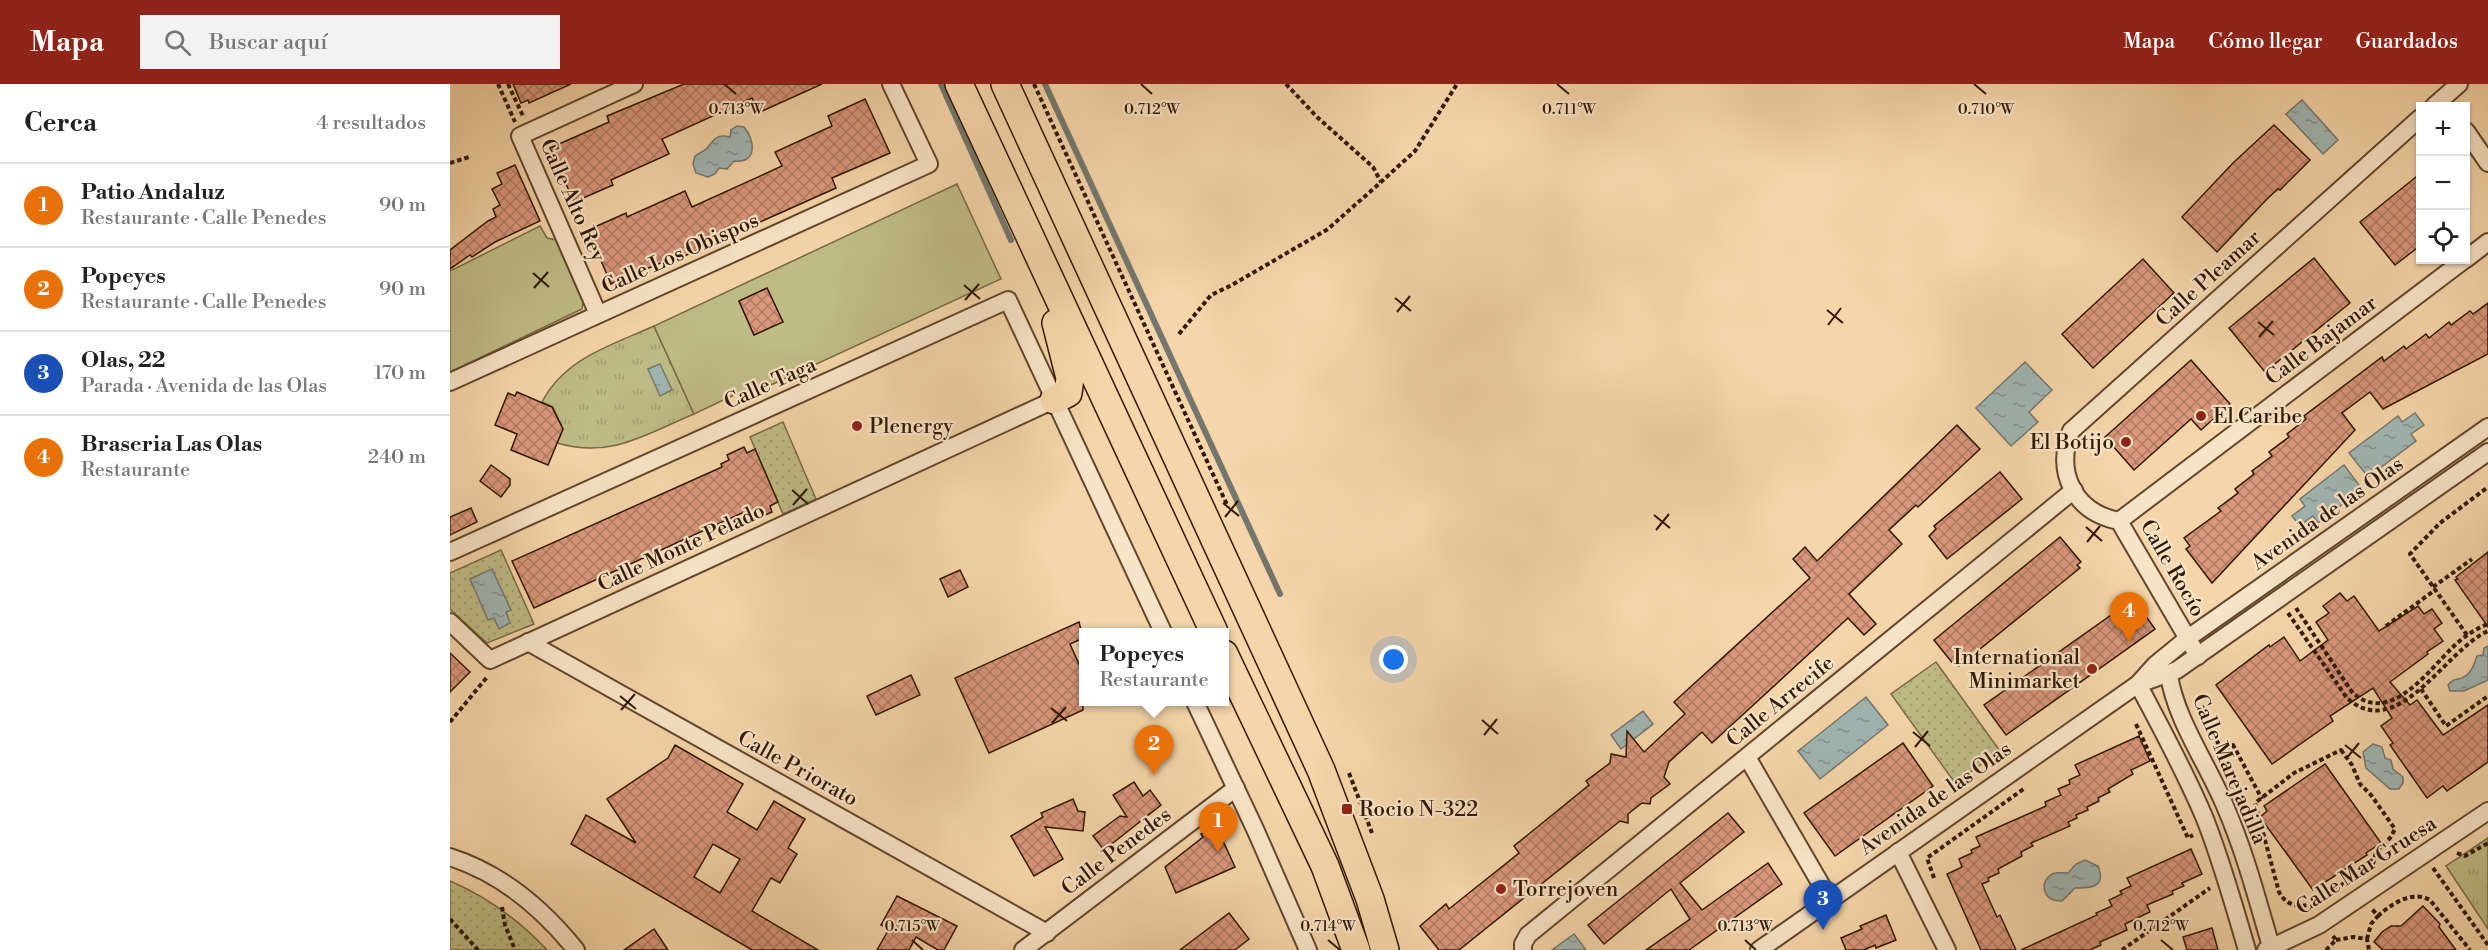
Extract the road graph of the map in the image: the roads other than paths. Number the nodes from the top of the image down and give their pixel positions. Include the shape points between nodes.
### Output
1 (634, 84) edge
2 (891, 84) edge
3 (959, 84) edge
4 (1005, 84) edge
5 (2459, 84) edge
6 (2443, 102) edge
7 (2416, 122) edge
8 (2470, 137) edge
9 (2488, 163) edge
10 (1031, 238) junction
11 (2488, 242) edge
12 (2470, 255) edge
13 (2458, 264) edge
14 (598, 314) junction
15 (450, 382) edge
16 (1054, 400) junction
17 (2488, 427) edge
18 (2488, 452) edge
19 (2074, 490) junction
20 (2119, 521) junction
21 (450, 552) edge
22 (450, 622) edge
23 (1161, 628) edge
24 (1212, 628) edge
25 (2188, 638) junction
26 (528, 642) junction
27 (2198, 656) junction
28 (1229, 664) edge
29 (2169, 675) junction
30 (2138, 684) junction
31 (1197, 706) edge
32 (1747, 757) junction
33 (1236, 788) junction
34 (2488, 811) edge
35 (1898, 852) junction
36 (450, 857) edge
37 (1830, 900) junction
38 (1047, 933) junction
39 (2270, 949) edge
40 (576, 950) edge
41 (1023, 950) edge
42 (1308, 950) edge
43 (1356, 950) edge
44 (1385, 950) edge
45 (1523, 950) edge
46 (1759, 950) edge
47 (1947, 950) edge
48 (2247, 950) edge

1 - 14 street, Calle Alto Rey via 523,134
2 - 14 street, Calle Los Obispos via 929,164
3 - 10 highway
4 - 44 highway via 1321,770
5 - 6 street
7 - 19 street, Calle Pleamar via 2071,431 2065,455 2068,479
8 - 9 street
10 - 16 highway via 1070,378 1068,393
10 - 24 highway
11 - 12 street, Calle Bajamar
13 - 20 street, Calle Bajamar
14 - 15 street, Calle Los Obispos
16 - 21 street, Calle Taga via 1008,300
16 - 23 street
16 - 26 street, Calle Monte Pelado
17 - 25 street, Avenida de las Olas
18 - 27 street, Avenida de las Olas
19 - 20 street, Calle Rocío via 2089,508
19 - 32 street, Calle Arrecife
20 - 25 street, Calle Rocío
22 - 26 street, Calle Monte Pelado via 490,660
25 - 27 street, Calle Rocío
25 - 30 street, Avenida de las Olas
26 - 38 street, Calle Priorato
27 - 29 street, Avenida de las Olas
28 - 43 highway via 1325,866
29 - 30 street, Avenida de las Olas
29 - 39 street, Calle Marejadilla via 2179,712 2218,789 2241,846
30 - 35 street, Avenida de las Olas
30 - 48 street, Calle Marejadilla via 2204,817
31 - 33 street
32 - 37 street
32 - 45 street, Calle Arrecife via 1528,935
33 - 38 street, Calle Penedes
33 - 42 street
34 - 39 street, Calle Mar Gruesa via 2319,925
35 - 37 street, Avenida de las Olas
35 - 47 street
36 - 40 street via 494,876 524,897
37 - 46 street, Avenida de las Olas
38 - 41 street, Calle Penedes

